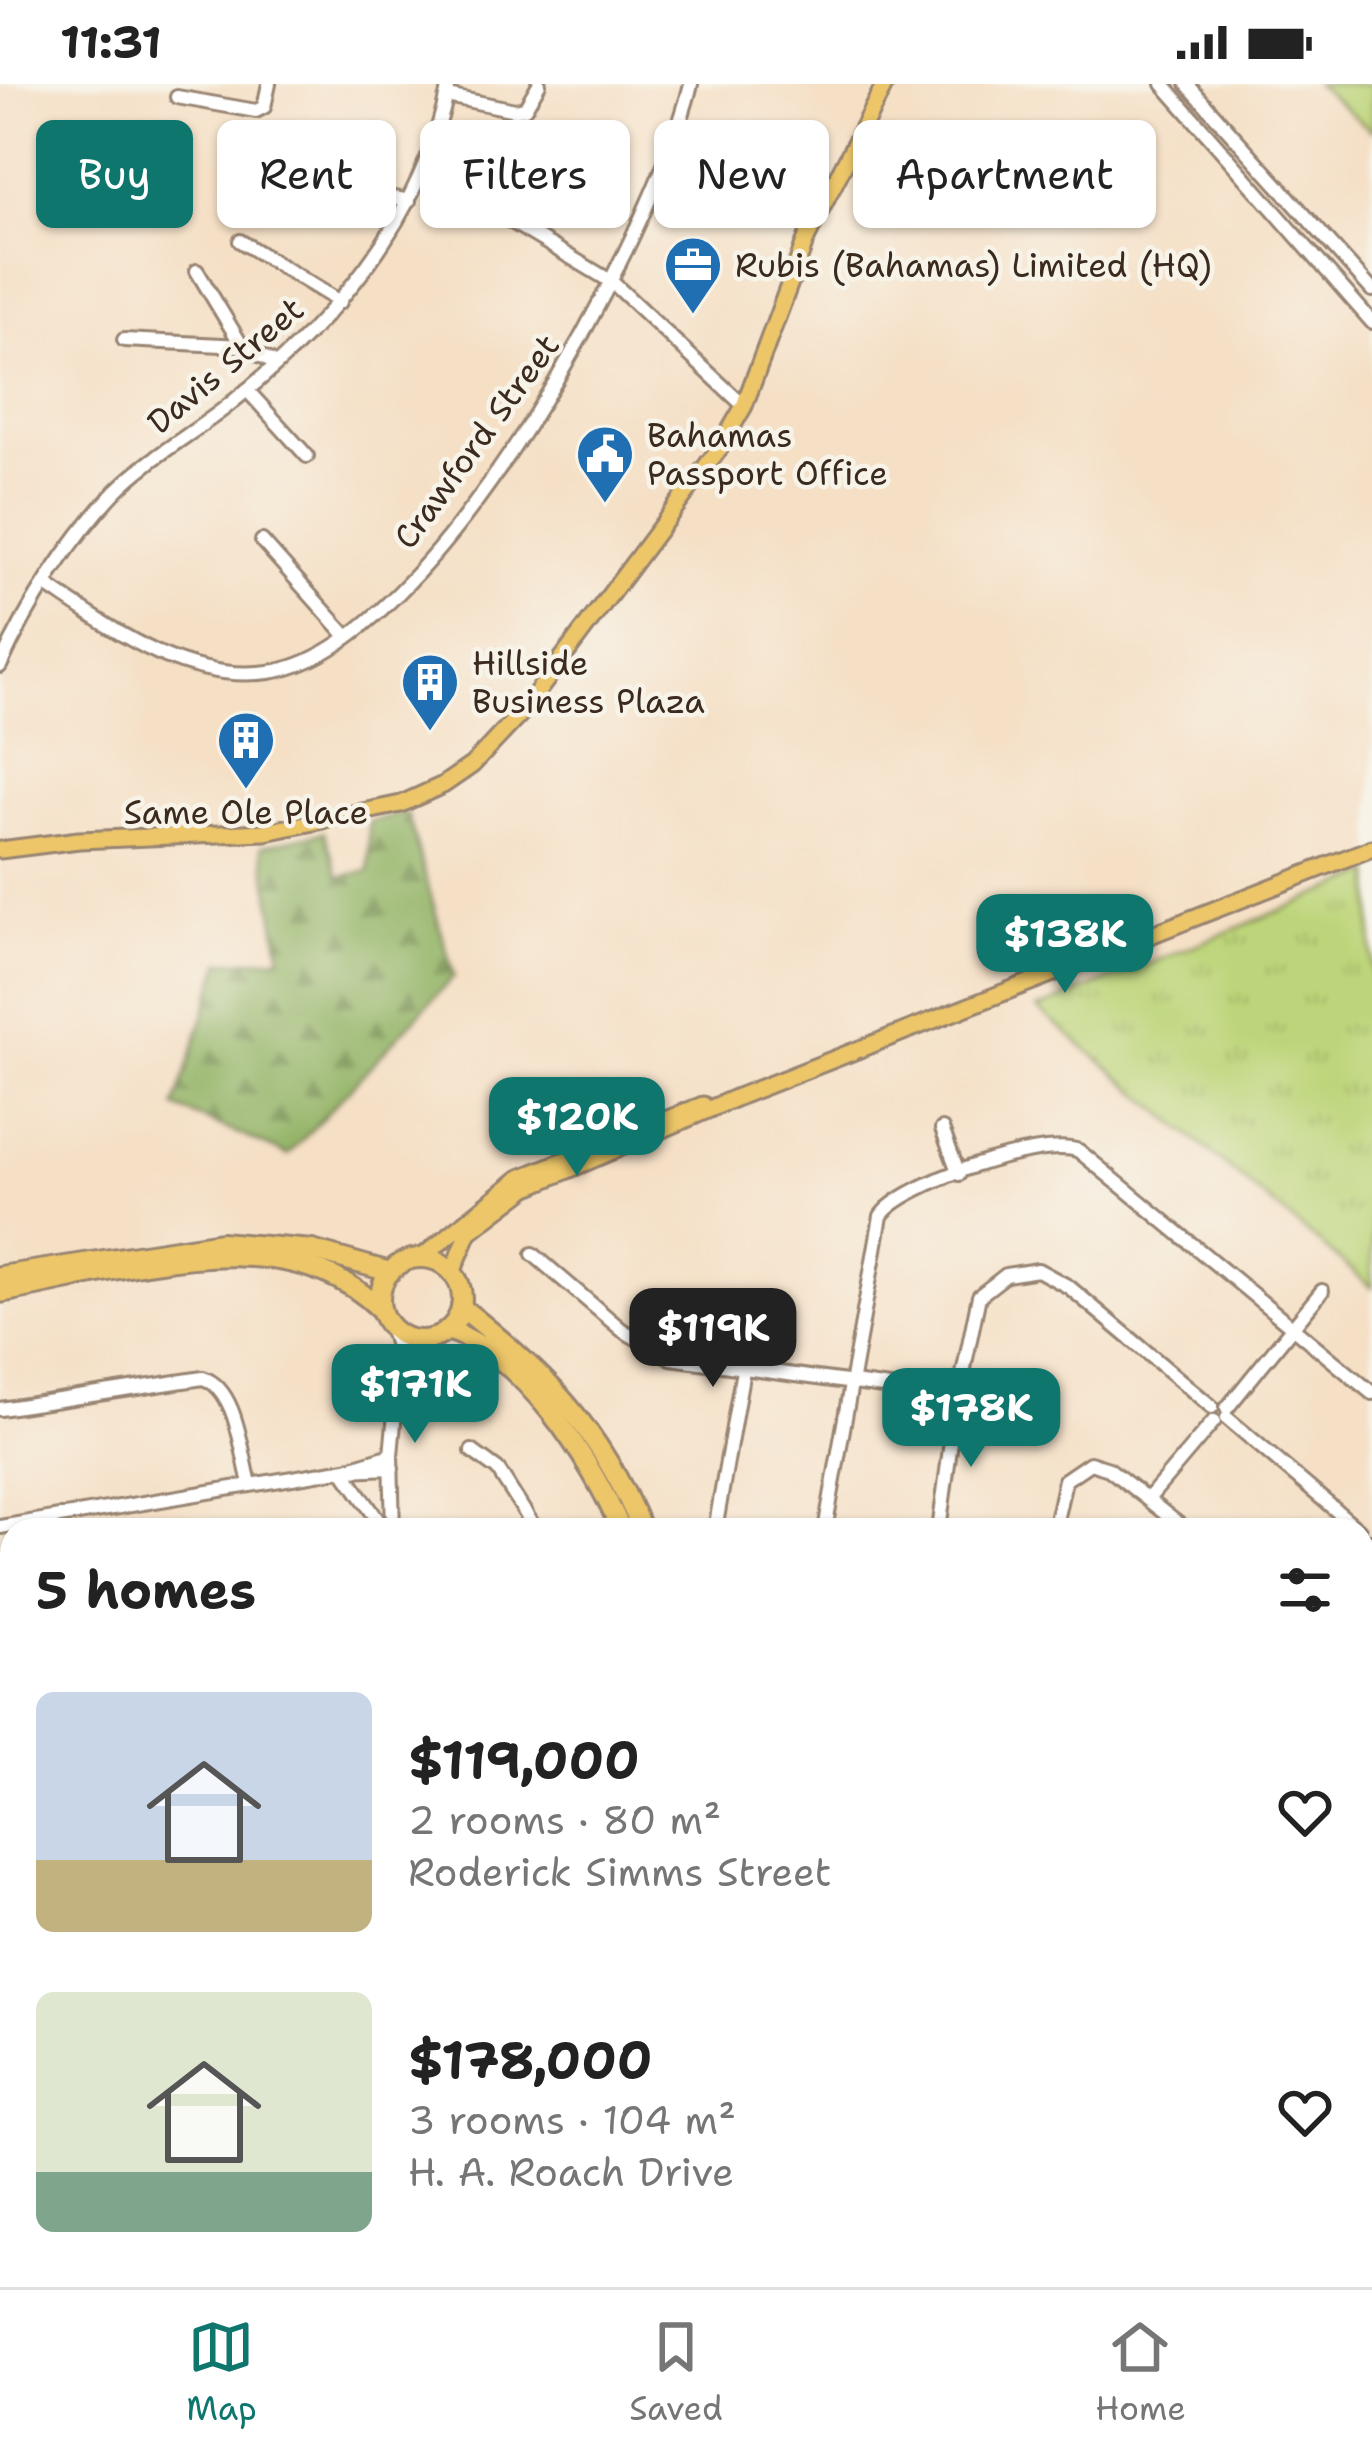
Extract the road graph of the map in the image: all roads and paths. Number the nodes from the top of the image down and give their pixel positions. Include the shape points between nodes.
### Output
1 (268, 84) edge
2 (539, 84) edge
3 (691, 84) edge
4 (885, 84) edge
5 (1162, 84) edge
6 (1187, 84) edge
7 (448, 90) edge
8 (177, 98) dead end
9 (439, 120) edge
10 (420, 180) edge
11 (396, 198) edge
12 (409, 201) junction
13 (522, 228) edge
14 (240, 241) dead end
15 (197, 272) dead end
16 (612, 282) junction
17 (1372, 290) edge
18 (340, 302) junction
19 (1372, 322) edge
20 (124, 340) dead end
21 (242, 346) junction
22 (277, 364) junction
23 (247, 389) junction
24 (744, 406) junction
25 (307, 456) dead end
26 (262, 541) dead end
27 (46, 585) junction
28 (346, 635) junction
29 (0, 666) edge
30 (1372, 848) edge
31 (0, 850) edge
32 (740, 1096) junction
33 (942, 1129) dead end
34 (959, 1174) junction
35 (533, 1254) dead end
36 (421, 1258) junction
37 (390, 1272) junction
38 (452, 1273) junction
39 (0, 1276) edge
40 (1322, 1291) dead end
41 (0, 1293) edge
42 (461, 1307) junction
43 (386, 1318) junction
44 (1292, 1328) junction
45 (439, 1335) junction
46 (400, 1359) junction
47 (743, 1370) junction
48 (850, 1383) junction
49 (1372, 1393) edge
50 (955, 1396) junction
51 (0, 1408) edge
52 (1220, 1413) junction
53 (472, 1450) dead end
54 (391, 1462) junction
55 (344, 1470) junction
56 (250, 1483) junction
57 (1148, 1499) junction
58 (51, 1518) edge
59 (380, 1518) edge
60 (388, 1518) edge
61 (529, 1518) edge
62 (615, 1518) edge
63 (636, 1518) edge
64 (717, 1518) edge
65 (827, 1518) edge
66 (940, 1518) edge
67 (1056, 1518) edge
68 (1171, 1518) edge
69 (1345, 1518) edge

1 - 8 street via 256,111
2 - 7 street via 515,110
3 - 16 street, Crawford Street via 648,212
4 - 24 main road via 807,237
5 - 19 street
6 - 17 street
7 - 9 street, Davis Street
10 - 12 street, Davis Street
11 - 12 street
12 - 18 street, Davis Street
13 - 16 street
14 - 18 street
15 - 21 street
16 - 24 street
16 - 28 street, Crawford Street via 569,362 465,514
18 - 22 street, Davis Street
20 - 21 street
21 - 22 street
22 - 23 street, Davis Street
23 - 25 street
23 - 27 street, Davis Street via 119,488
24 - 31 main road via 691,490 524,711 443,785 401,804 274,831
26 - 28 street
27 - 28 street, Crawford Street via 140,646 198,667 268,673 321,654
27 - 29 street, Davis Street
30 - 32 main road
32 - 36 main road via 548,1163 492,1195
32 - 38 main road via 528,1187 469,1232
33 - 34 street
34 - 44 street via 1033,1148 1079,1151
34 - 48 street via 902,1194 881,1216
35 - 47 street via 638,1342 671,1358
36 - 37 highway
36 - 38 highway
37 - 39 highway via 312,1250 221,1242
37 - 43 highway via 381,1288
38 - 42 highway
40 - 44 street
41 - 43 highway via 94,1273 238,1258 316,1271 359,1289
42 - 45 highway
42 - 63 highway via 565,1397
43 - 45 highway via 409,1339
43 - 46 street
44 - 49 street
44 - 52 street
45 - 46 street
45 - 62 highway via 479,1346 538,1399 578,1449
46 - 54 street
47 - 48 street
47 - 64 street
48 - 50 street
48 - 65 street
50 - 52 street via 979,1296 1006,1275 1038,1270
50 - 66 street
51 - 56 street via 203,1378 226,1396
52 - 57 street
52 - 69 street
53 - 61 street via 507,1482
54 - 55 street
54 - 60 street
55 - 56 street
55 - 59 street
56 - 58 street
57 - 67 street via 1103,1465 1082,1464 1064,1480
57 - 68 street

